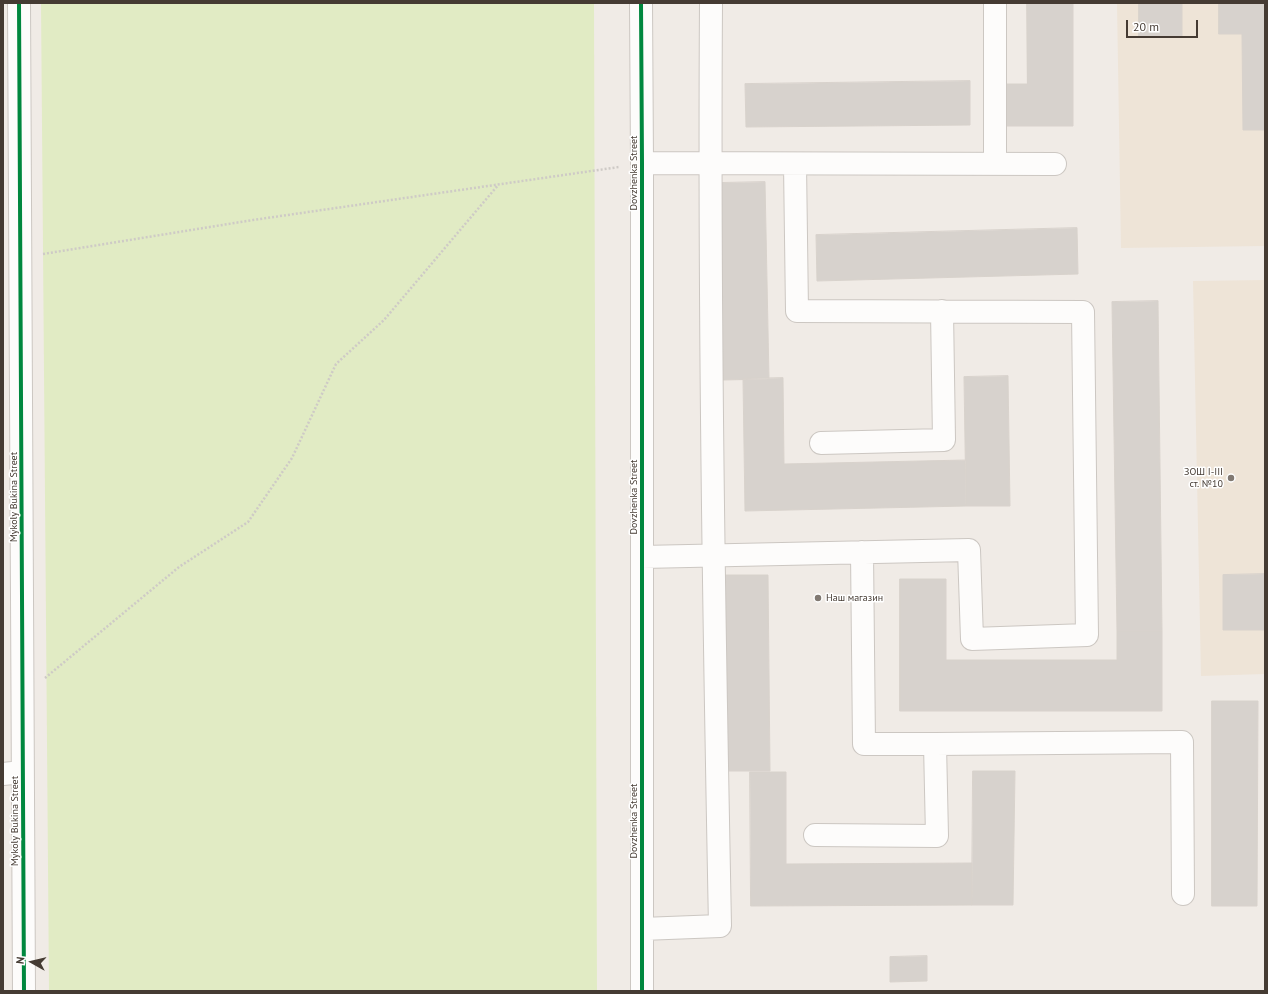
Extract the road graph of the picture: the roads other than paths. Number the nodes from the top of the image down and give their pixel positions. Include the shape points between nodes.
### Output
1 (19, 3) edge
2 (641, 3) edge
3 (711, 3) edge
4 (995, 3) edge
5 (642, 164) junction
6 (710, 164) junction
7 (795, 164) junction
8 (995, 164) junction
9 (1055, 164) dead end
10 (12, 258) edge
11 (942, 311) junction
12 (821, 443) dead end
13 (862, 552) junction
14 (713, 555) junction
15 (642, 557) junction
16 (936, 744) junction
17 (13, 773) edge
18 (815, 835) dead end
19 (1183, 894) dead end
20 (642, 929) junction
21 (24, 991) edge
22 (642, 991) edge

1 - 10 street, Mykoly Bukina Street
2 - 5 street, Dovzhenka Street
3 - 6 street
4 - 8 street
5 - 6 street
5 - 15 street, Dovzhenka Street
6 - 7 street
6 - 14 street
7 - 8 street
7 - 11 street via 797,311
8 - 9 street
10 - 17 street, Mykoly Bukina Street via 23,696
11 - 12 street via 944,440
11 - 13 street via 1083,312 1087,635 972,640 969,550
13 - 14 street
13 - 16 street via 864,744
14 - 15 street
14 - 20 street via 720,926
15 - 20 street, Dovzhenka Street
16 - 18 street via 937,836
16 - 19 street via 1182,742
17 - 21 street, Mykoly Bukina Street
20 - 22 street, Dovzhenka Street

